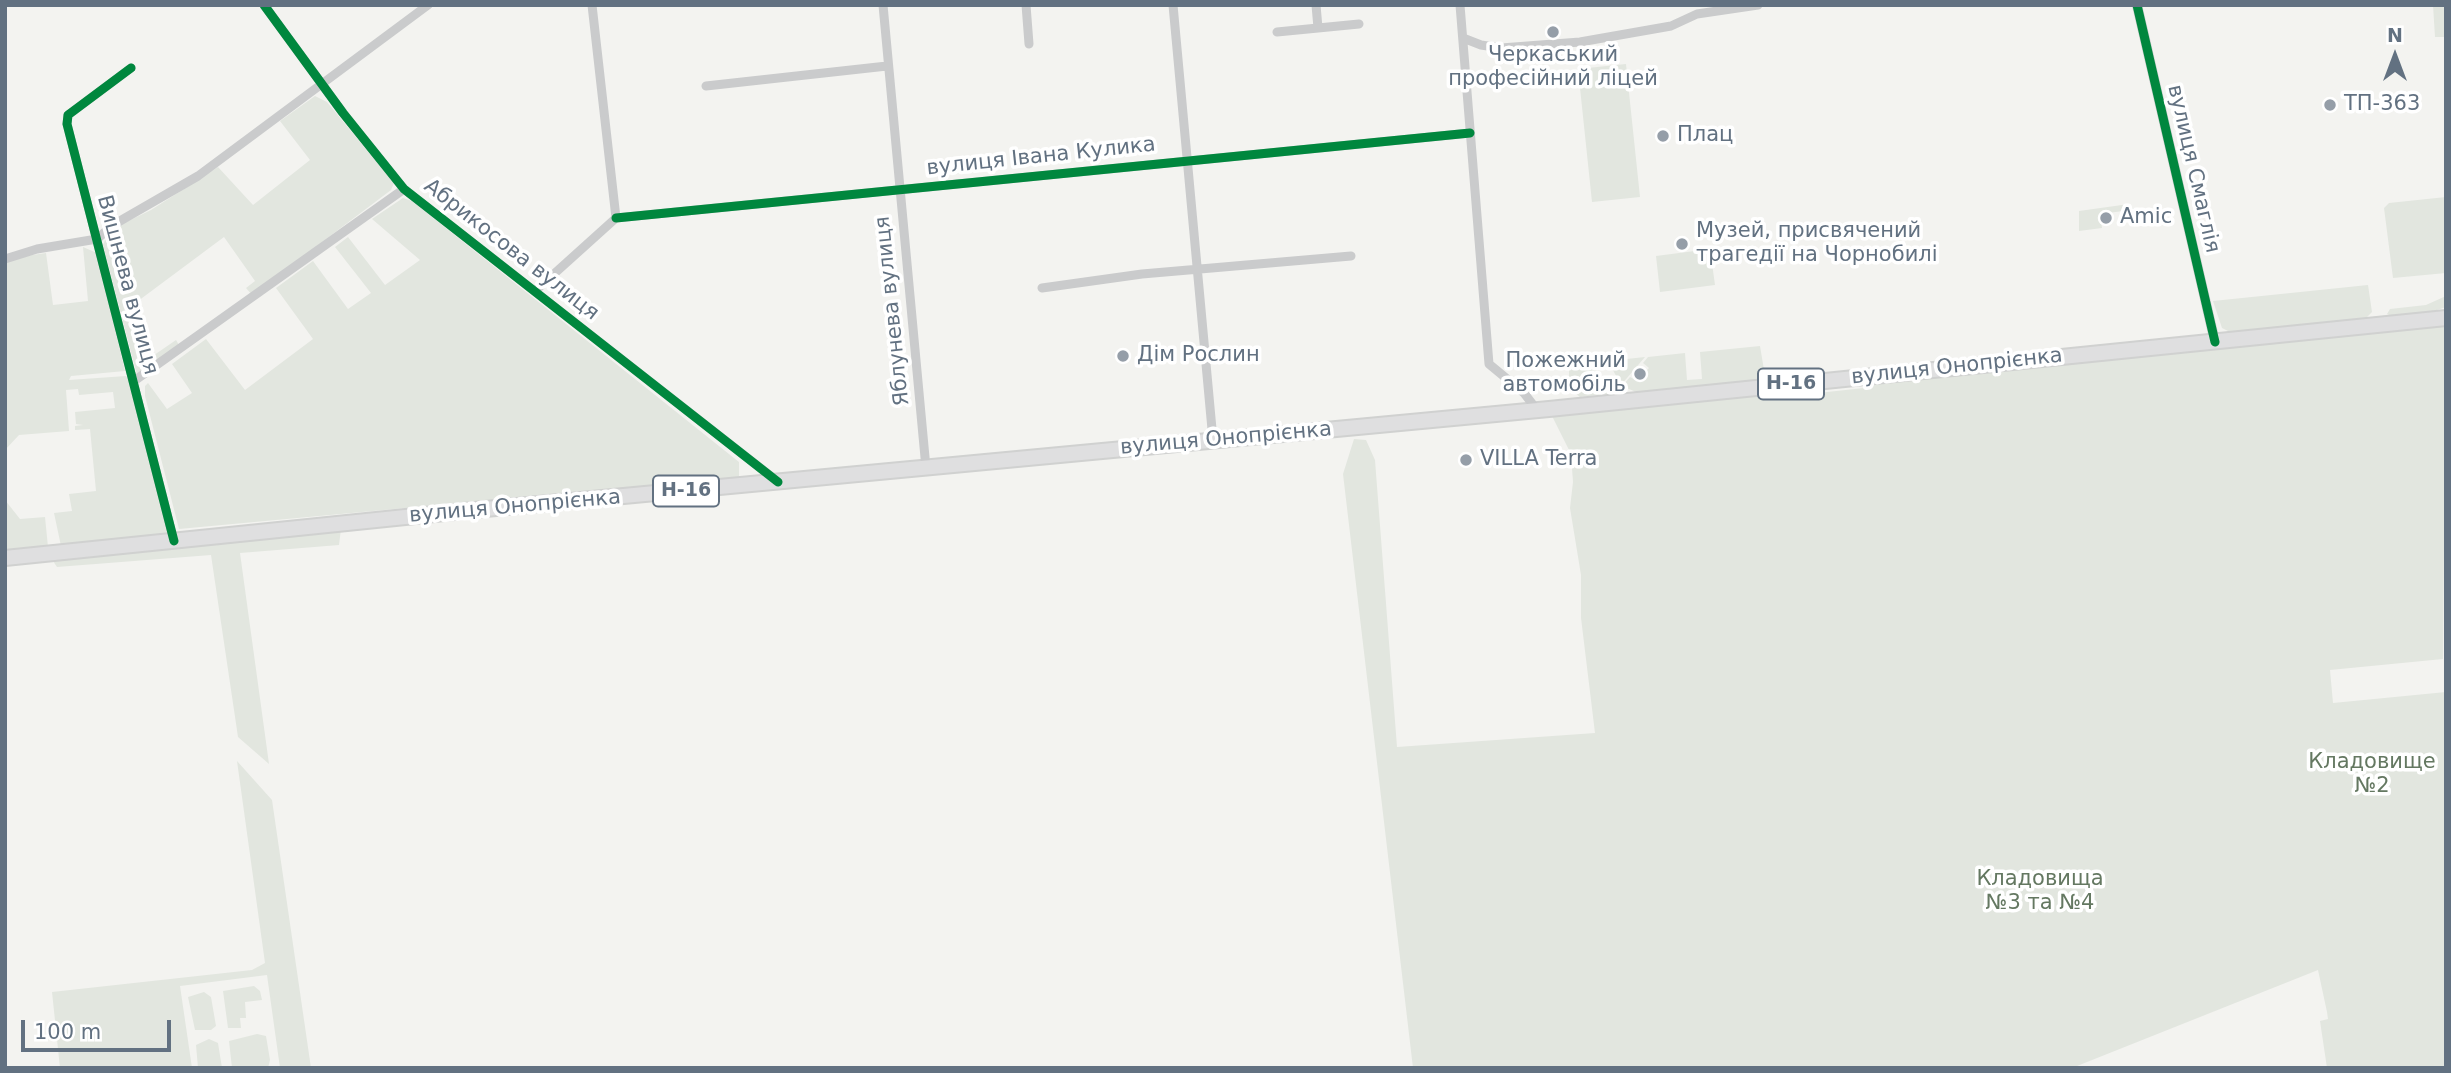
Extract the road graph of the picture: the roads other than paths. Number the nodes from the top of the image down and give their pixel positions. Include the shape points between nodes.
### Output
1 (264, 5) edge
2 (428, 5) edge
3 (592, 5) edge
4 (883, 5) edge
5 (1026, 5) edge
6 (1173, 5) edge
7 (1317, 5) edge
8 (1460, 5) edge
9 (1758, 5) edge
10 (2137, 5) edge
11 (1359, 24) dead end
12 (1318, 28) junction
13 (1277, 32) dead end
14 (1463, 38) junction
15 (1029, 44) dead end
16 (887, 66) junction
17 (131, 68) dead end
18 (321, 83) junction
19 (706, 86) dead end
20 (1470, 133) junction
21 (1188, 160) junction
22 (404, 188) junction
23 (898, 189) junction
24 (616, 218) junction
25 (97, 239) junction
26 (1351, 256) dead end
27 (5, 259) edge
28 (1198, 268) junction
29 (1042, 288) dead end
30 (535, 291) junction
31 (2446, 318) edge
32 (2215, 342) junction
33 (134, 381) junction
34 (1536, 410) junction
35 (1213, 440) junction
36 (926, 468) junction
37 (778, 482) junction
38 (174, 541) junction
39 (5, 558) edge

1 - 18 street, Абрикосова вулиця
2 - 18 street
3 - 24 street
4 - 16 street, Яблунева вулиця
5 - 15 street
6 - 21 street
7 - 12 street
8 - 14 street
9 - 14 street via 1580,42 1501,48
10 - 32 street, вулиця Смаглія
11 - 12 street
12 - 13 street
14 - 20 street
16 - 19 street
16 - 23 street, Яблунева вулиця
17 - 25 street, Вишнева вулиця via 68,116
18 - 22 street, Абрикосова вулиця
18 - 25 street via 198,176
20 - 21 street, вулиця Івана Кулика
20 - 34 street via 1489,364 1524,393
21 - 23 street, вулиця Івана Кулика
21 - 28 street
22 - 30 street, Абрикосова вулиця
22 - 33 street, Вишнева вулиця
23 - 24 street, вулиця Івана Кулика
23 - 36 street, Яблунева вулиця
24 - 30 street
25 - 27 street
25 - 33 street, Вишнева вулиця
26 - 28 street
28 - 29 street
28 - 35 street
30 - 37 street, Абрикосова вулиця
31 - 32 main road, вулиця Онопрієнка / Н-16
32 - 34 main road, вулиця Онопрієнка / Н-16
33 - 38 street, Вишнева вулиця
34 - 35 main road, вулиця Онопрієнка / Н-16
35 - 36 main road, вулиця Онопрієнка / Н-16
36 - 37 main road, вулиця Онопрієнка / Н-16
37 - 38 main road, вулиця Онопрієнка / Н-16
38 - 39 main road, вулиця Онопрієнка / Н-16

